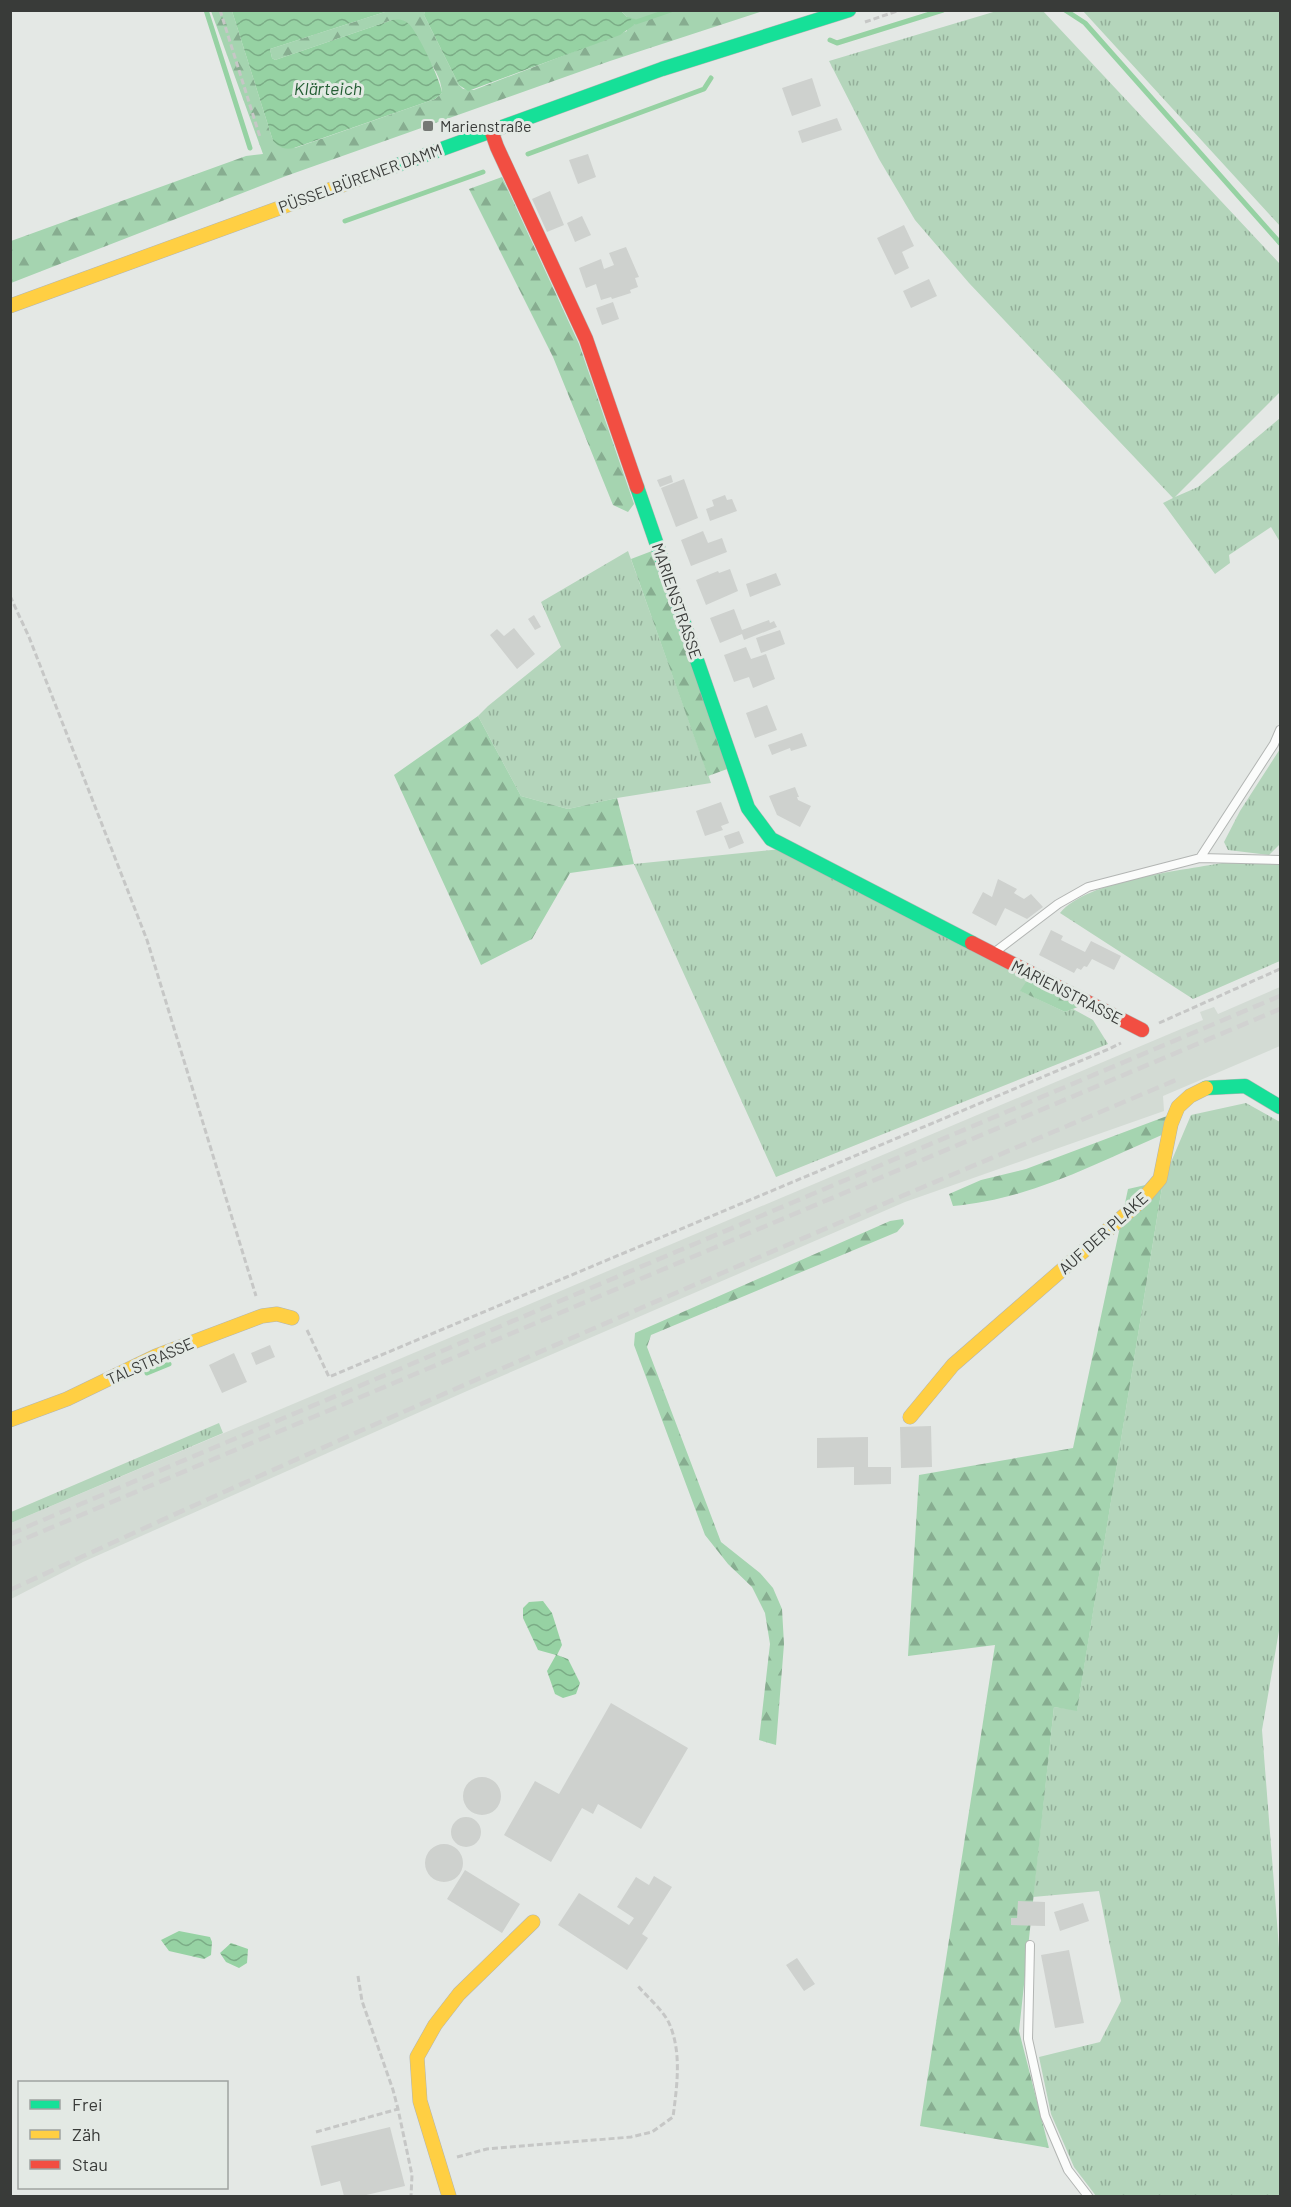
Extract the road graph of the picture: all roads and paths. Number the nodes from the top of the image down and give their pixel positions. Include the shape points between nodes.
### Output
1 (220, 10) edge
2 (849, 10) edge
3 (491, 130) junction
4 (261, 137) dead end
5 (10, 306) edge
6 (10, 596) edge
7 (1281, 730) edge
8 (1200, 858) junction
9 (1281, 860) edge
10 (993, 954) junction
11 (1281, 969) edge
12 (1142, 1030) junction
13 (1281, 1107) edge
14 (262, 1316) junction
15 (292, 1318) joint
16 (910, 1417) dead end
17 (10, 1420) edge
18 (533, 1922) dead end
19 (1030, 1945) dead end
20 (358, 1976) dead end
21 (638, 1986) dead end
22 (419, 2095) junction
23 (398, 2109) junction
24 (316, 2132) dead end
25 (438, 2162) junction
26 (411, 2196) edge
27 (449, 2196) edge
28 (1088, 2196) edge

1 - 4 path
2 - 3 street, PÜSSELBÜRENER DAMM via 662,69
3 - 5 street, PÜSSELBÜRENER DAMM
3 - 10 street, MARIENSTRASSE via 586,339 748,808 771,838
6 - 14 path via 147,940
7 - 8 lane
8 - 9 lane, MARIENSTRASSE
8 - 10 lane, MARIENSTRASSE via 1088,886
10 - 12 street, MARIENSTRASSE
11 - 12 path
12 - 15 path via 1109,1049 329,1377 310,1334
13 - 16 street, AUF DER PLAKE via 1245,1086 1208,1087 1190,1096 1178,1107 1160,1179 1148,1193 953,1365
14 - 15 street, TALSTRASSE
14 - 17 street, TALSTRASSE via 156,1356 67,1399
18 - 22 street via 459,1994 435,2025 417,2057
19 - 28 lane via 1028,2039 1045,2116 1068,2170
20 - 23 path via 362,2001
21 - 25 path via 668,2021 676,2050 678,2084 673,2117 652,2132 631,2137 488,2149
22 - 23 path
22 - 25 street
23 - 24 path
23 - 26 path via 412,2175
25 - 27 street

